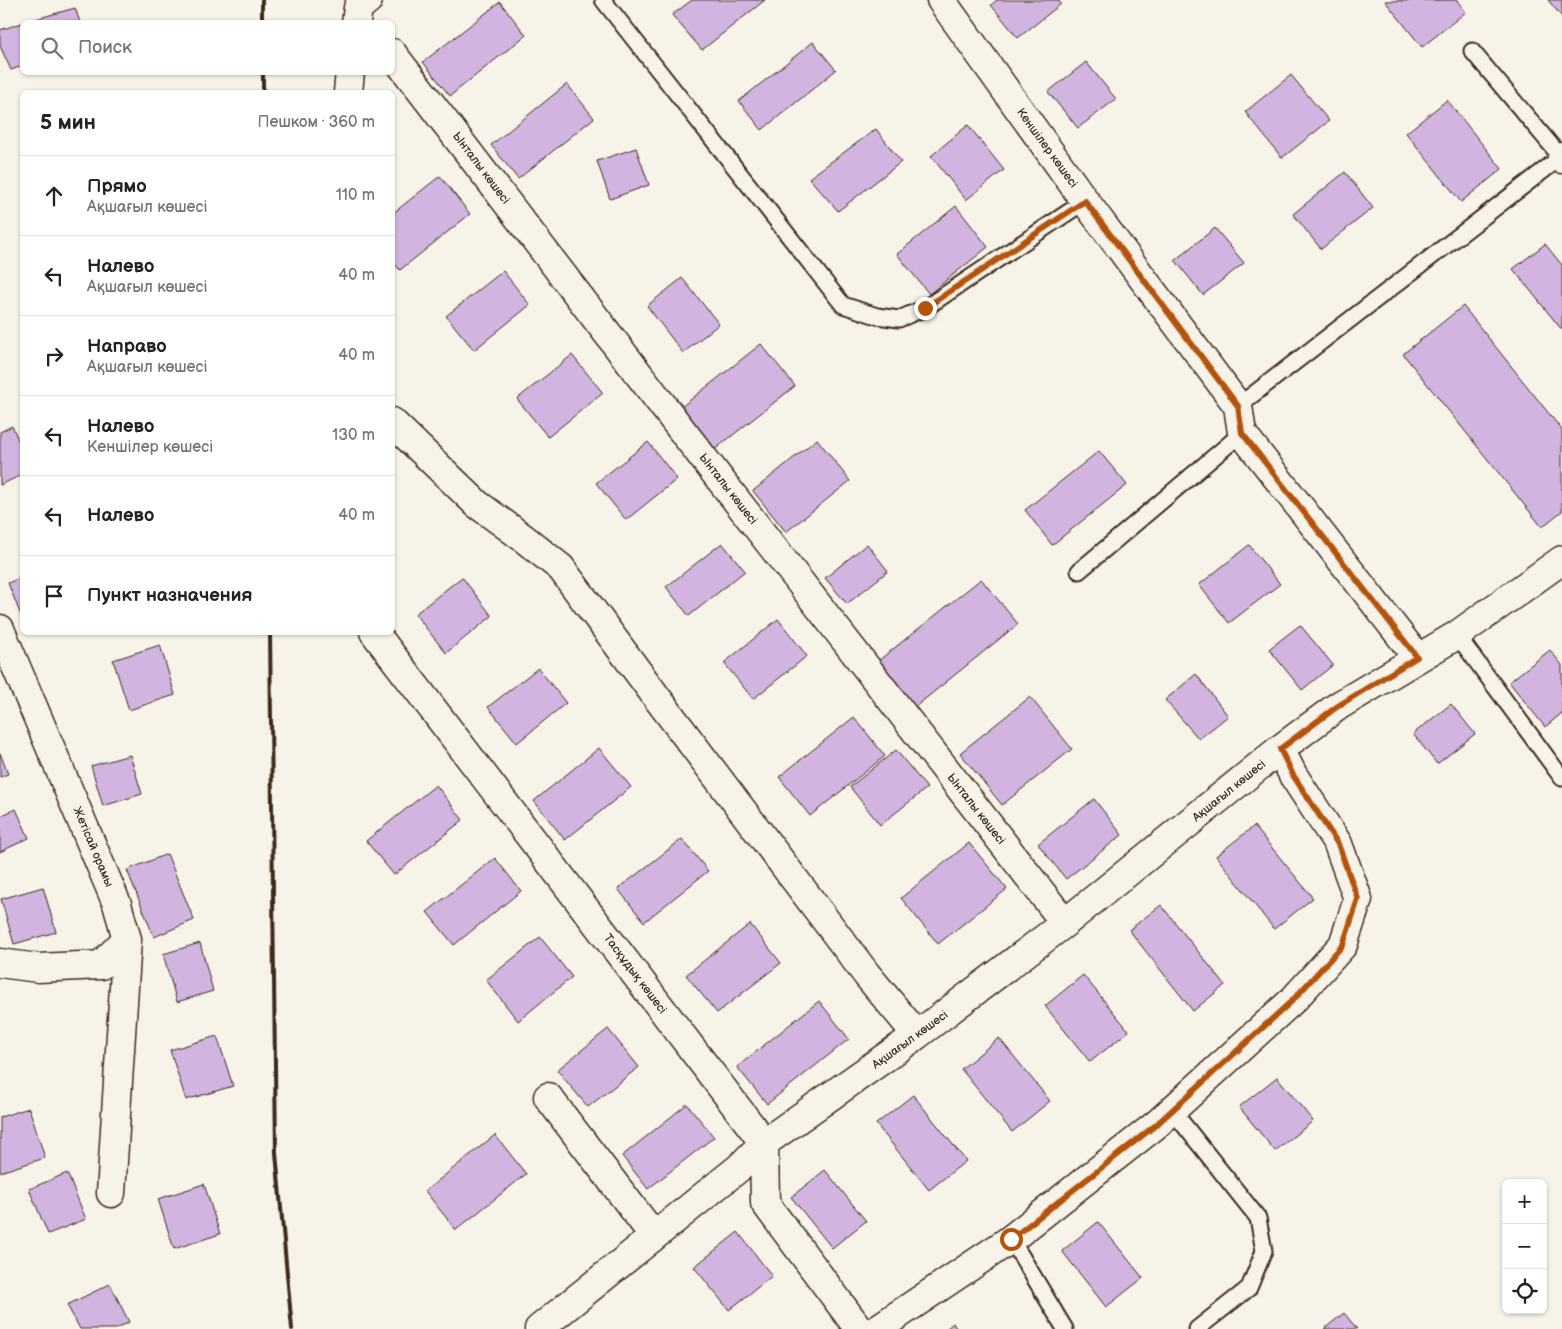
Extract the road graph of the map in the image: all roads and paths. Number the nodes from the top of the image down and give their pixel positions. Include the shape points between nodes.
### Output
1 (603, 0) edge
2 (941, 0) edge
3 (1472, 51) dead end
4 (395, 57) edge
5 (350, 75) edge
6 (348, 90) edge
7 (1562, 158) edge
8 (1085, 201) junction
9 (1238, 406) junction
10 (395, 425) edge
11 (1242, 433) junction
12 (1562, 560) edge
13 (1079, 570) dead end
14 (0, 629) edge
15 (376, 635) edge
16 (1457, 635) junction
17 (1417, 657) junction
18 (1280, 749) junction
19 (1562, 778) edge
20 (1065, 923) junction
21 (127, 939) junction
22 (0, 963) edge
23 (917, 1035) junction
24 (548, 1097) dead end
25 (1172, 1110) junction
26 (764, 1143) junction
27 (111, 1193) dead end
28 (654, 1236) junction
29 (1011, 1239) junction
30 (539, 1329) edge
31 (859, 1329) edge
32 (877, 1329) edge
33 (1065, 1329) edge
34 (1197, 1329) edge

1 - 8 lane via 843,305 899,319 925,308
2 - 8 street, Кеншілер көшесі
3 - 7 lane
4 - 20 street, Ынталы көшесі
5 - 6 street
7 - 9 lane
8 - 9 street, Кеншілер көшесі
9 - 11 street, Кеншілер көшесі
10 - 23 street via 476,504 561,568 867,975
11 - 13 lane
11 - 17 street, Кеншілер көшесі
12 - 16 street, Ақшағыл көшесі
14 - 21 street, Жетісай орамы via 117,904
15 - 26 street, Тасқұдық көшесі
16 - 17 street, Ақшағыл көшесі
16 - 19 lane
17 - 18 street, Ақшағыл көшесі via 1338,706
18 - 20 street, Ақшағыл көшесі
18 - 25 street via 1338,844 1358,899 1343,945 1294,999
20 - 23 street, Ақшағыл көшесі
21 - 22 street via 101,965 38,968
21 - 27 street, Жетісай орамы
23 - 26 street, Ақшағыл көшесі
24 - 28 street
25 - 29 street
25 - 34 lane via 1258,1218 1264,1251 1249,1288
26 - 28 street, Ақшағыл көшесі via 740,1167
26 - 31 street via 765,1203
28 - 30 street, Ақшағыл көшесі
29 - 32 street
29 - 33 lane

